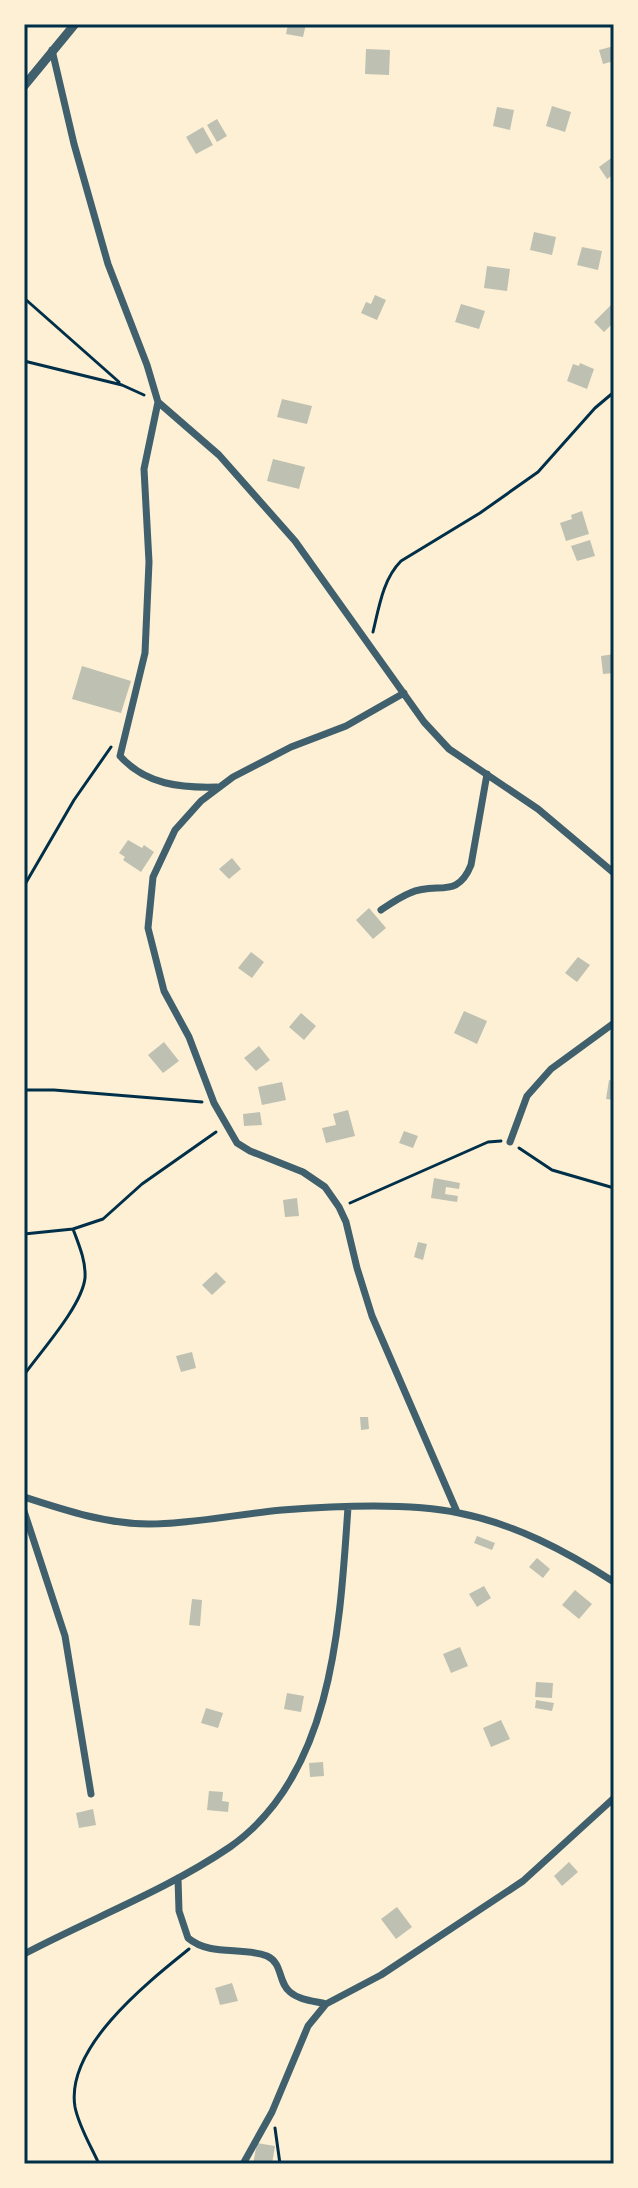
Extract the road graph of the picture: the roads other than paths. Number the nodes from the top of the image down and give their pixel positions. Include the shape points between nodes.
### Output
1 (75, 24) edge
2 (52, 50) junction
3 (24, 86) edge
4 (158, 402) junction
5 (404, 693) junction
6 (487, 774) junction
7 (219, 787) junction
8 (614, 873) edge
9 (381, 910) dead end
10 (614, 1023) edge
11 (510, 1142) road end
12 (24, 1497) edge
13 (348, 1507) junction
14 (24, 1511) edge
15 (457, 1512) junction
16 (614, 1582) edge
17 (91, 1794) dead end
18 (614, 1798) edge
19 (178, 1878) junction
20 (24, 1954) edge
21 (326, 2004) junction
22 (243, 2164) edge

1 - 2 street
2 - 3 street
2 - 4 street via 108,264
4 - 5 street via 219,455 295,541
4 - 7 street via 144,469 149,562 145,653 120,756 139,774 183,788
5 - 6 street via 449,749
5 - 7 street
6 - 8 street
6 - 9 street via 466,877 453,887 412,891
7 - 15 street via 175,830 153,877 148,928 164,991 237,1143 303,1172 325,1187 339,1207 372,1316
10 - 11 street via 551,1069 527,1096
12 - 13 street via 94,1517 147,1524
13 - 15 street
13 - 19 street via 339,1627 305,1752 277,1802 251,1830
14 - 17 street via 65,1636
15 - 16 street via 546,1542
18 - 21 street via 523,1881 381,1975
19 - 20 street
19 - 21 street via 183,1929 195,1944 271,1958 288,1991
21 - 22 street via 308,2026 272,2112

